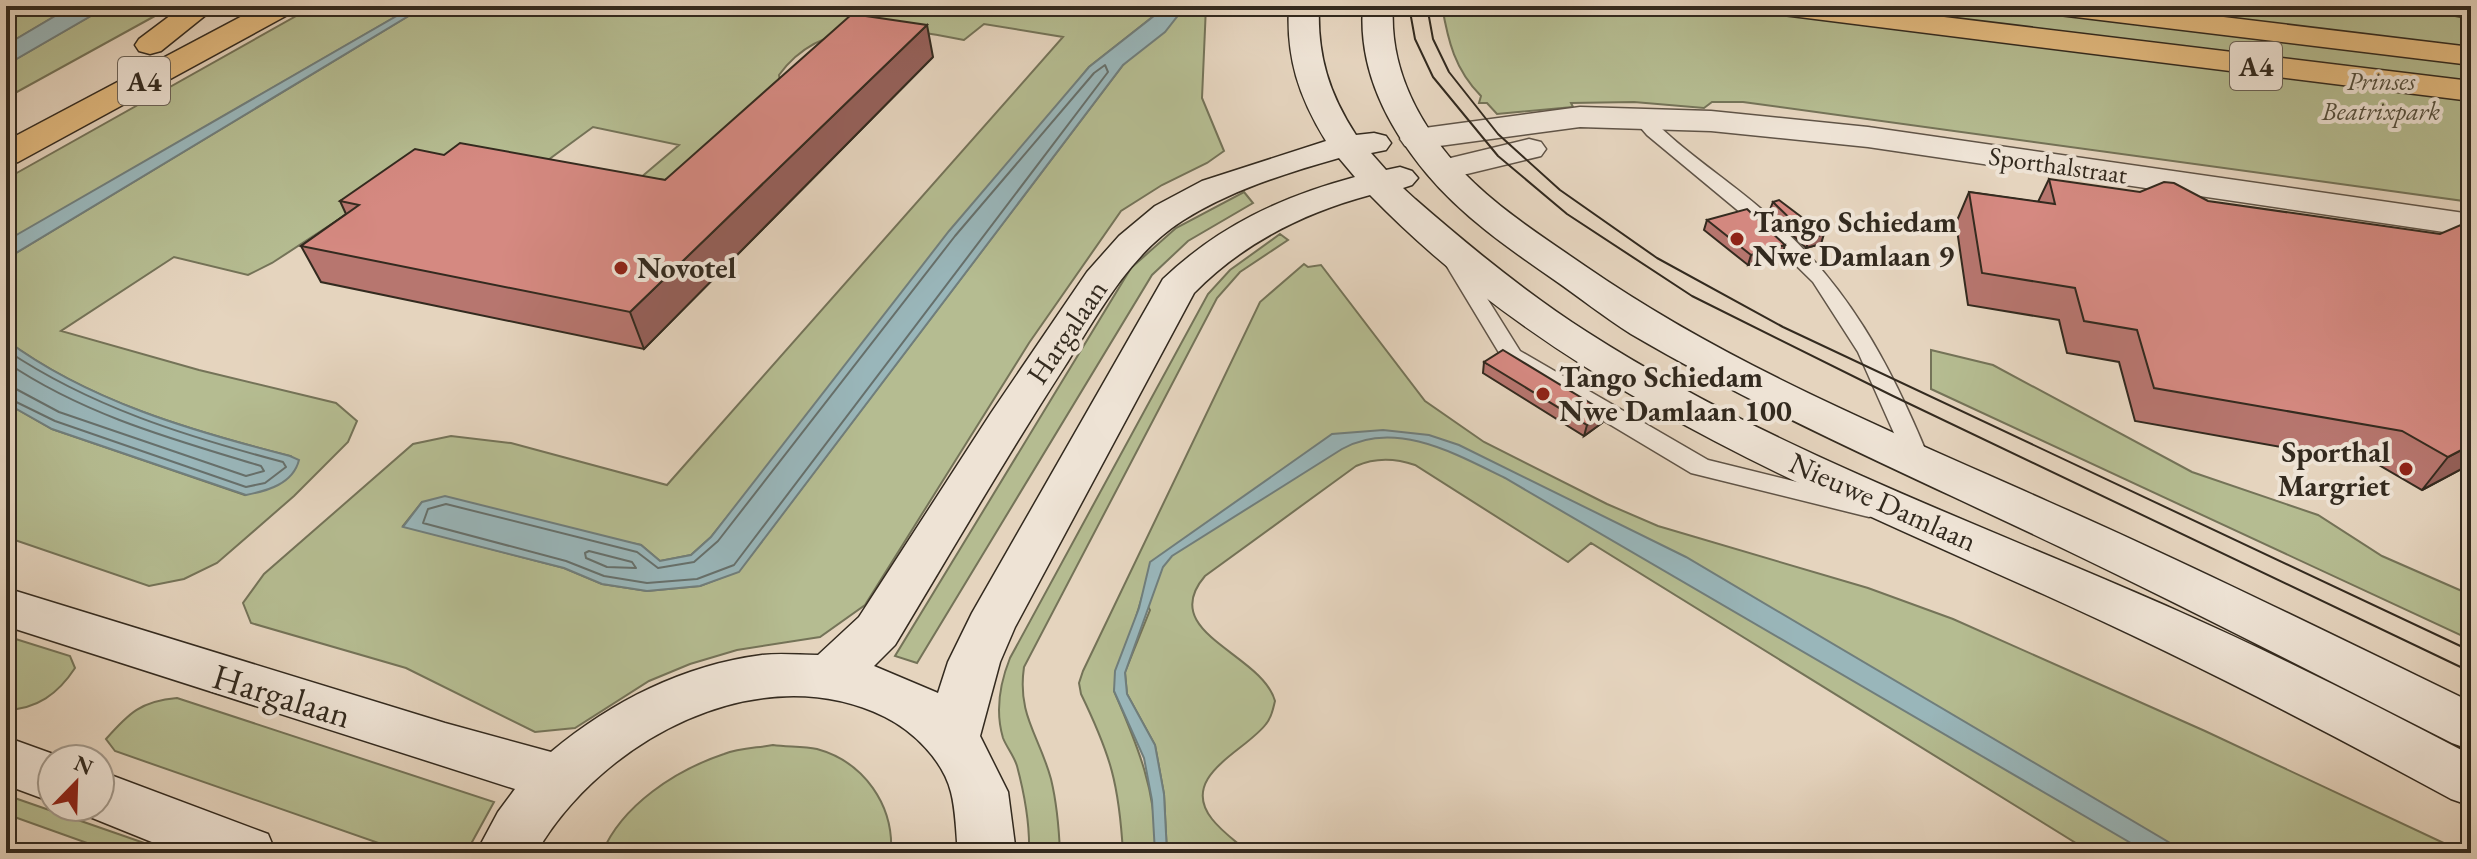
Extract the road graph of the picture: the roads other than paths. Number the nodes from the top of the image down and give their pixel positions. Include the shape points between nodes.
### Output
1 (202, 6) edge
2 (232, 6) edge
3 (283, 6) edge
4 (1304, 6) edge
5 (1378, 6) edge
6 (1783, 6) edge
7 (2059, 6) edge
8 (2250, 6) edge
9 (2443, 6) edge
10 (2471, 9) edge
11 (2471, 32) edge
12 (150, 45) junction
13 (2471, 56) edge
14 (2471, 91) edge
15 (1643, 120) junction
16 (6, 122) edge
17 (1345, 146) junction
18 (1429, 154) junction
19 (6, 155) edge
20 (1376, 182) junction
21 (2471, 225) edge
22 (1918, 461) junction
23 (6, 607) edge
24 (830, 676) junction
25 (2471, 727) edge
26 (952, 737) junction
27 (6, 761) edge
28 (36, 772) edge
29 (560, 778) junction
30 (2471, 782) edge
31 (116, 802) edge
32 (247, 853) edge
33 (505, 853) edge
34 (987, 853) edge

1 - 12 highway, A4
2 - 12 highway, A4
3 - 19 highway, A4
4 - 17 main road, Nieuwe Damlaan via 1305,65
5 - 18 main road via 1384,67 1399,106
6 - 14 highway, A4
7 - 13 highway
8 - 11 highway
9 - 10 highway
12 - 16 highway, A4
15 - 18 main road, Sporthalstraat
15 - 21 main road, Sporthalstraat via 1711,121 1868,137
15 - 22 lane via 1802,257 1847,315 1893,396
17 - 18 main road, Hargalaan
17 - 20 main road, Nieuwe Damlaan
17 - 24 main road, Hargalaan via 1215,189 1168,214 1132,244 1101,280 1023,397 877,631
18 - 20 main road
18 - 22 main road, Nieuwe Damlaan via 1526,243 1643,323
20 - 26 main road via 1256,225 1215,251 1177,287 990,627
20 - 30 main road, Nieuwe Damlaan via 1446,249 1650,389 1819,475 2164,626
22 - 25 main road, Nieuwe Damlaan
23 - 29 main road, Hargalaan
24 - 26 main road via 864,682 916,706
24 - 29 main road via 779,674 692,694 606,739
26 - 34 main road via 975,775 987,819
27 - 28 main road
29 - 33 main road
31 - 32 main road

